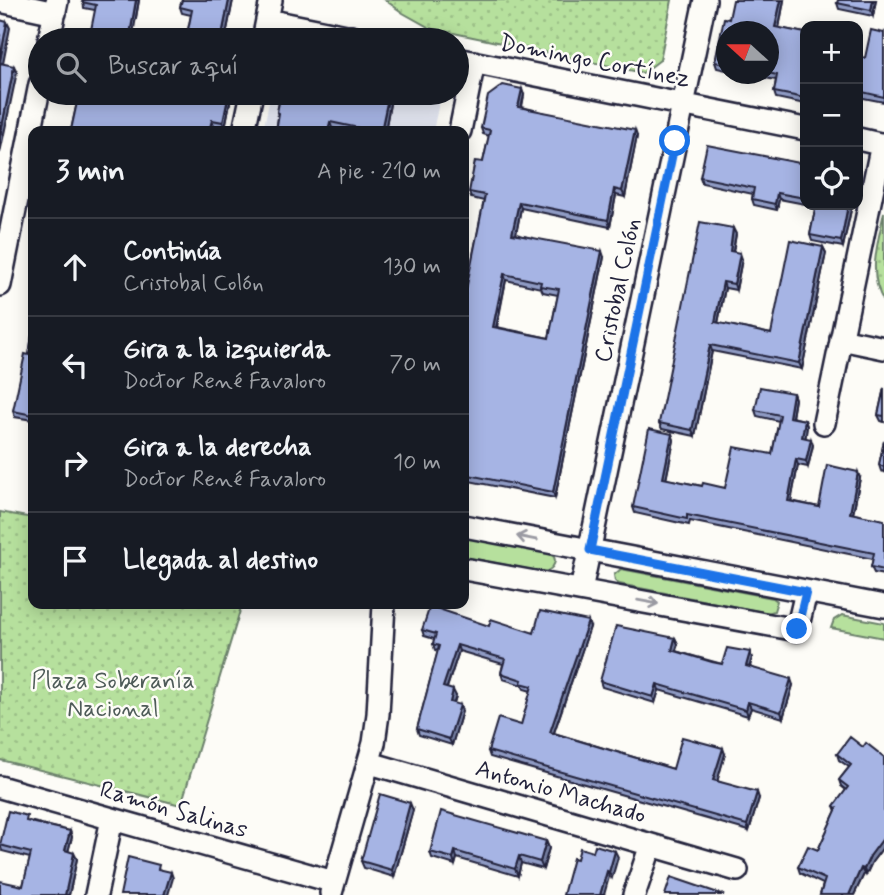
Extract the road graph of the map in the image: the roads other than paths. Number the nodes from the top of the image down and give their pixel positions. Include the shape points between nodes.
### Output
1 (705, 0) edge
2 (0, 1) edge
3 (56, 6) edge
4 (267, 20) edge
5 (51, 28) edge
6 (307, 28) edge
7 (469, 61) edge
8 (682, 104) junction
9 (36, 105) edge
10 (249, 105) edge
11 (462, 105) edge
12 (32, 126) edge
13 (245, 126) edge
14 (460, 126) edge
15 (800, 128) edge
16 (863, 140) edge
17 (28, 144) edge
18 (883, 144) edge
19 (0, 285) edge
20 (841, 339) junction
21 (884, 348) edge
22 (824, 423) dead end
23 (469, 527) edge
24 (590, 550) junction
25 (469, 570) edge
26 (581, 590) junction
27 (806, 592) junction
28 (884, 606) edge
29 (384, 609) edge
30 (370, 763) junction
31 (0, 788) edge
32 (112, 819) junction
33 (651, 845) junction
34 (737, 870) dead end
35 (332, 888) edge
36 (96, 895) edge
37 (634, 895) edge

1 - 8 street, Cristobal Colón
2 - 3 street
3 - 5 street
4 - 6 street
7 - 8 street, Domingo Cortínez
8 - 15 street, Domingo Cortínez
8 - 24 street, Cristobal Colón
9 - 12 street
10 - 13 street
11 - 14 street
16 - 18 street
17 - 19 street
18 - 20 street
20 - 21 street
20 - 22 street
24 -> 23 street
24 - 26 street, Cristobal Colón
24 - 27 street
25 - 26 street
26 -> 27 street via 797,629
27 - 28 street
29 - 30 street via 378,713
30 - 33 street, Antonio Machado
30 - 35 street
31 - 32 street, Ramón Salinas
32 - 35 street, Ramón Salinas
32 - 36 street
33 - 34 street, Antonio Machado
33 - 37 street

